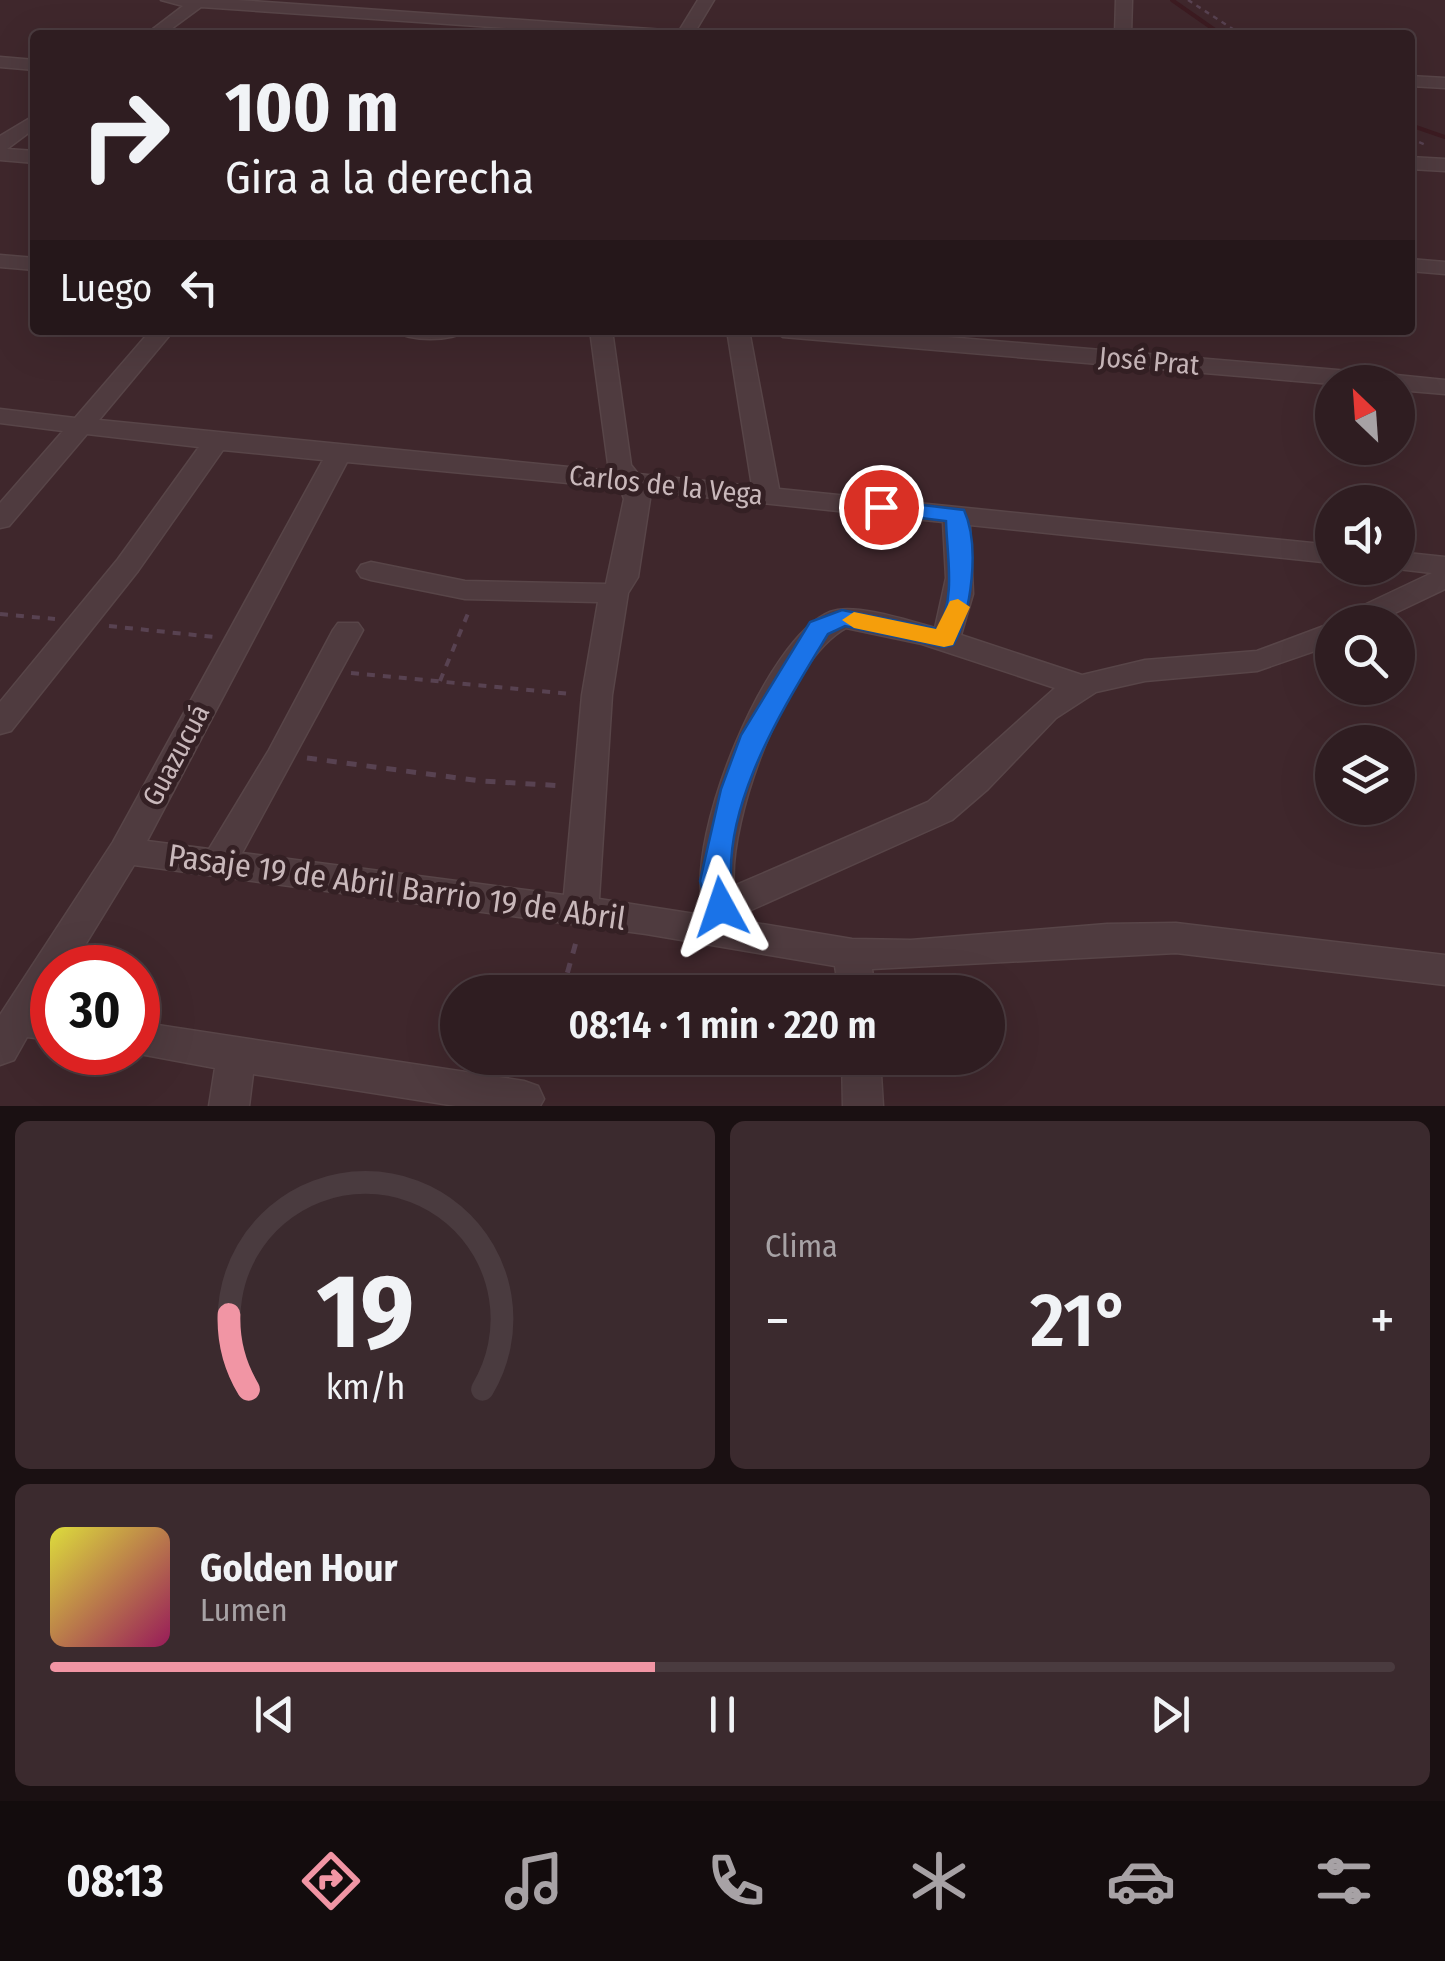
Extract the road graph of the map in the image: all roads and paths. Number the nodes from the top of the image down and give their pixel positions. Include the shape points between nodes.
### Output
1 (168, 0) edge
2 (706, 0) edge
3 (1124, 0) edge
4 (1188, 0) edge
5 (198, 2) edge
6 (336, 6) edge
7 (494, 29) edge
8 (160, 30) edge
9 (524, 30) edge
10 (688, 30) edge
11 (1123, 30) edge
12 (1234, 30) edge
13 (0, 62) edge
14 (30, 65) edge
15 (1415, 81) edge
16 (1445, 83) edge
17 (30, 124) edge
18 (0, 145) edge
19 (0, 154) edge
20 (30, 157) edge
21 (1415, 163) edge
22 (1445, 165) edge
23 (0, 261) edge
24 (30, 264) edge
25 (1415, 265) edge
26 (1445, 268) edge
27 (0, 280) edge
28 (30, 283) edge
29 (159, 335) edge
30 (602, 335) edge
31 (739, 335) edge
32 (840, 335) edge
33 (1315, 376) edge
34 (1415, 384) edge
35 (1445, 387) edge
36 (0, 416) edge
37 (80, 426) junction
38 (216, 442) junction
39 (339, 454) junction
40 (630, 480) junction
41 (767, 495) junction
42 (956, 515) junction
43 (0, 520) edge
44 (1315, 552) edge
45 (1415, 567) edge
46 (370, 570) dead end
47 (1443, 577) edge
48 (478, 592) junction
49 (614, 593) junction
50 (1387, 605) edge
51 (0, 614) edge
52 (82, 622) junction
53 (348, 630) dead end
54 (238, 639) junction
55 (944, 639) junction
56 (1315, 640) edge
57 (327, 670) junction
58 (440, 680) junction
59 (1083, 686) junction
60 (597, 696) junction
61 (0, 723) edge
62 (282, 755) junction
63 (589, 787) junction
64 (125, 852) junction
65 (219, 862) junction
66 (581, 913) junction
67 (712, 918) junction
68 (852, 954) junction
69 (1445, 970) edge
70 (568, 975) edge
71 (855, 975) edge
72 (24, 1030) edge
73 (160, 1042) edge
74 (236, 1056) junction
75 (861, 1075) edge
76 (524, 1099) dead end
77 (228, 1106) edge
78 (864, 1106) edge

1 - 5 street
2 - 10 street
3 - 11 street
4 - 12 path
5 - 6 street
5 - 8 street
6 - 7 street
7 - 9 street
13 - 14 street
15 - 16 street
17 - 18 street
19 - 20 street
21 - 22 street
23 - 24 street
25 - 26 street
27 - 28 street
29 - 37 street
30 - 40 street via 618,466
31 - 41 street
32 - 33 street, José Prat
34 - 35 street, José Prat
36 - 37 street, Carlos de la Vega
37 - 38 street, Carlos de la Vega
37 - 43 street
38 - 39 street, Carlos de la Vega
38 - 52 street
39 - 40 street, Carlos de la Vega
39 - 54 street, Guazucuá
40 - 41 street, Carlos de la Vega
40 - 49 street via 636,499 624,576
41 - 42 street, Carlos de la Vega
42 - 44 street, Carlos de la Vega
42 - 55 street via 961,588
45 - 47 street
46 - 48 street
47 - 50 street
48 - 49 street
48 - 58 path
49 - 60 street
51 - 52 path
52 - 54 path
52 - 61 street
53 - 57 street
54 - 64 street, Guazucuá
55 - 59 street
55 - 67 street via 842,618 819,628 754,735 734,789 716,860
56 - 59 street via 1268,659 1137,670
57 - 58 path
57 - 62 street
58 - 60 path
59 - 67 street via 1054,704 940,811
60 - 63 street
62 - 63 path via 482,781
62 - 65 street
63 - 66 street
64 - 65 street, Pasaje 19 de Abril Barrio 19 de Abril
64 - 72 street, Guazucuá
65 - 66 street, Pasaje 19 de Abril Barrio 19 de Abril
66 - 67 street, Pasaje 19 de Abril Barrio 19 de Abril
66 - 70 path
67 - 68 street, Pasaje 19 de Abril Barrio 19 de Abril
68 - 69 street, Pasaje 19 de Abril Barrio 19 de Abril via 1176,938
68 - 71 street
73 - 74 street
74 - 76 street
74 - 77 street
75 - 78 street

